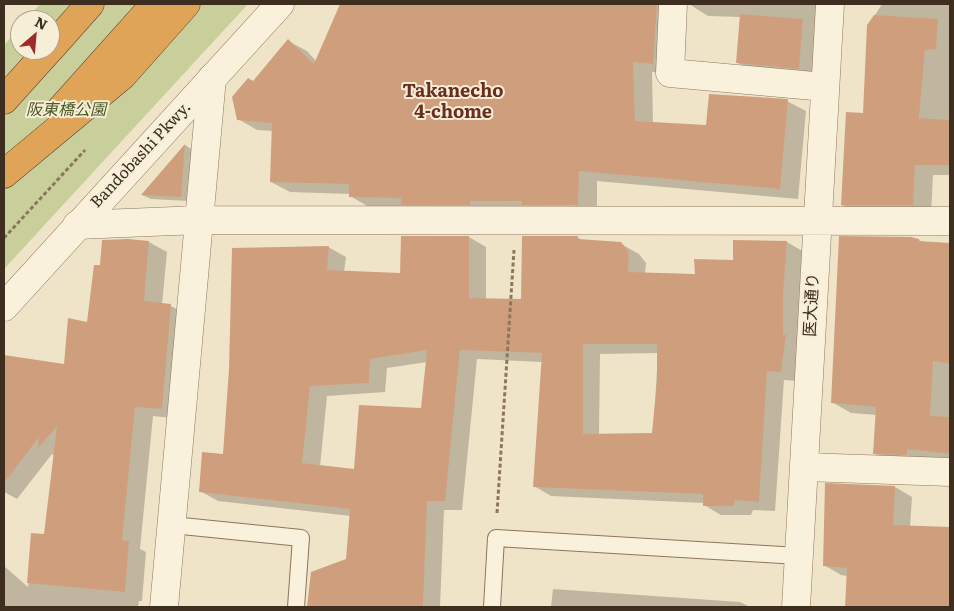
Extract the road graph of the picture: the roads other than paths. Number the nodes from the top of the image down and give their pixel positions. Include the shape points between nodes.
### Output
1 (90, 4) edge
2 (155, 4) edge
3 (186, 4) edge
4 (280, 4) edge
5 (673, 4) edge
6 (830, 4) edge
7 (60, 37) edge
8 (39, 60) edge
9 (212, 78) junction
10 (825, 87) junction
11 (4, 100) edge
12 (4, 174) edge
13 (199, 220) junction
14 (950, 221) edge
15 (817, 222) junction
16 (77, 225) junction
17 (4, 307) edge
18 (804, 467) junction
19 (950, 472) edge
20 (172, 525) junction
21 (799, 556) junction
22 (164, 607) edge
23 (296, 607) edge
24 (492, 607) edge
25 (796, 607) edge

1 - 7 highway
2 - 12 highway
3 - 12 highway via 123,75
4 - 9 street, Bandobashi Pkwy.
5 - 10 street via 670,73
6 - 10 street, 医大通り
8 - 11 highway
9 - 13 street
9 - 16 street, Bandobashi Pkwy.
10 - 15 street, 医大通り
13 - 15 street
13 - 16 street
13 - 20 street
14 - 15 street
15 - 18 street, 医大通り
16 - 17 street, Bandobashi Pkwy.
18 - 19 street
18 - 21 street, 医大通り
20 - 22 street
20 - 23 lane via 301,538
21 - 24 lane via 496,538
21 - 25 street, 医大通り

